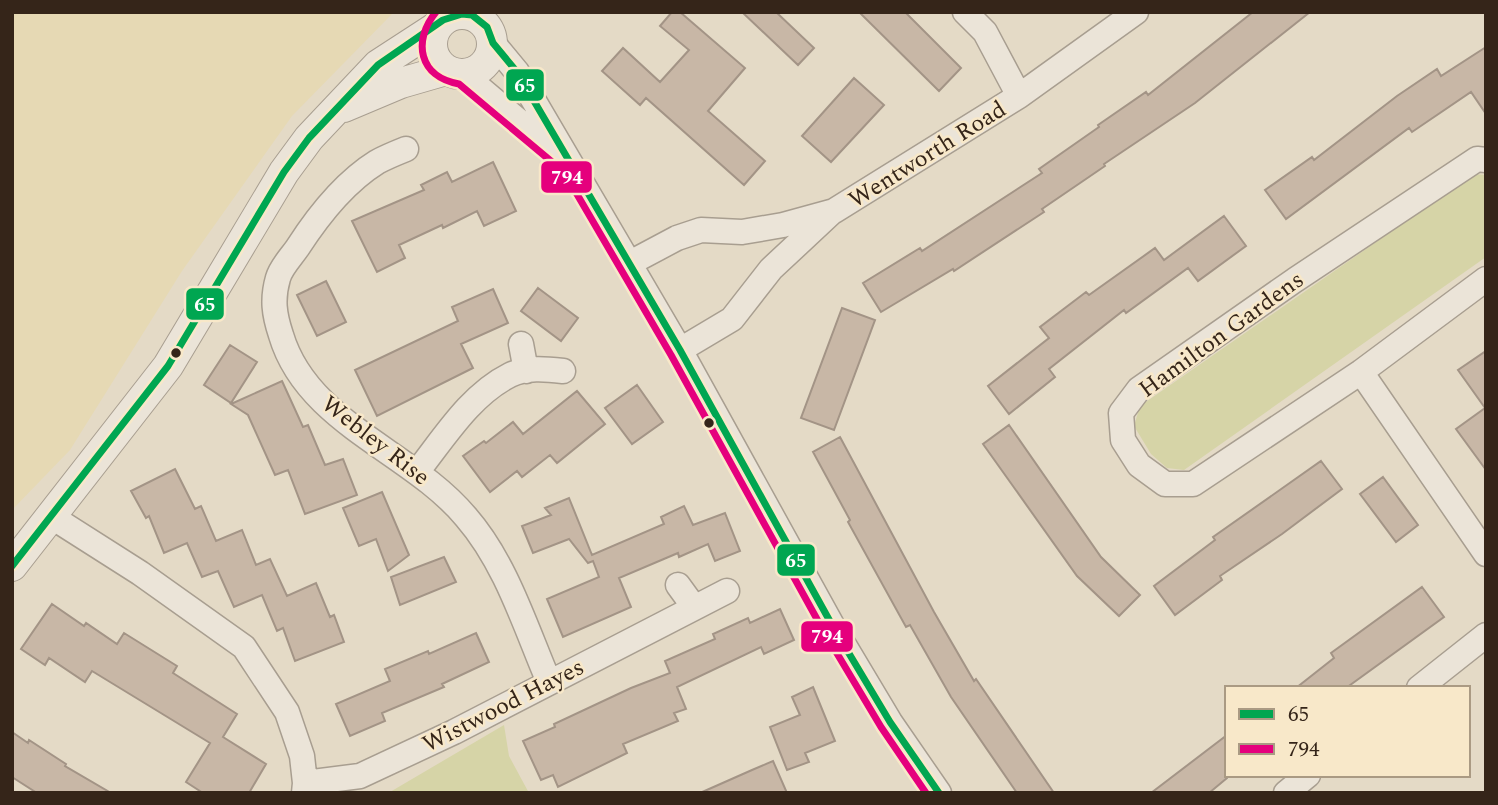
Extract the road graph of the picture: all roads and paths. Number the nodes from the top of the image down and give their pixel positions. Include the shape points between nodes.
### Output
1 (965, 12) edge
2 (1136, 12) edge
3 (443, 19) edge
4 (494, 31) edge
5 (454, 72) junction
6 (1019, 96) junction
7 (337, 110) junction
8 (406, 149) dead end
9 (1486, 160) edge
10 (572, 165) junction
11 (834, 211) junction
12 (630, 263) junction
13 (1486, 279) edge
14 (521, 344) dead end
15 (680, 350) junction
16 (526, 371) junction
17 (563, 371) dead end
18 (1361, 372) junction
19 (417, 472) junction
20 (52, 517) junction
21 (1486, 554) edge
22 (12, 566) edge
23 (678, 585) dead end
24 (727, 591) dead end
25 (694, 607) junction
26 (1486, 635) edge
27 (549, 682) junction
28 (1422, 686) edge
29 (1306, 777) edge
30 (304, 788) edge
31 (939, 793) edge
32 (1286, 793) edge

1 - 6 street, Wentworth Road via 985,32
2 - 6 street, Wentworth Road
3 - 4 street via 472,15
3 - 5 street via 432,37 432,50 437,61
3 - 7 street via 377,65
4 - 5 street via 484,65 474,72
4 - 10 street
5 - 7 street via 401,83
5 - 10 street
6 - 11 street, Wentworth Road
7 - 20 street via 284,172 168,366
8 - 19 street, Webley Rise via 376,162 314,222 279,275 273,310 297,372 331,410
9 - 18 street, Hamilton Gardens via 1477,159 1295,279 1139,389 1122,413 1123,440 1139,465 1165,484 1193,484
10 - 12 street
11 - 12 street, Wentworth Road via 742,232 701,230
11 - 15 street, Wentworth Road via 771,269 732,319
12 - 15 street
13 - 18 street, Hamilton Gardens
14 - 16 street
15 - 31 street via 832,625
16 - 17 street
16 - 19 street via 511,374 477,398
18 - 21 street
19 - 27 street, Webley Rise via 466,517 496,559
20 - 22 street
20 - 30 street via 244,647 287,712 302,756
23 - 25 street
24 - 25 street, Wistwood Hayes
25 - 27 street, Wistwood Hayes
26 - 28 street
27 - 30 street, Wistwood Hayes via 360,776
29 - 32 street

